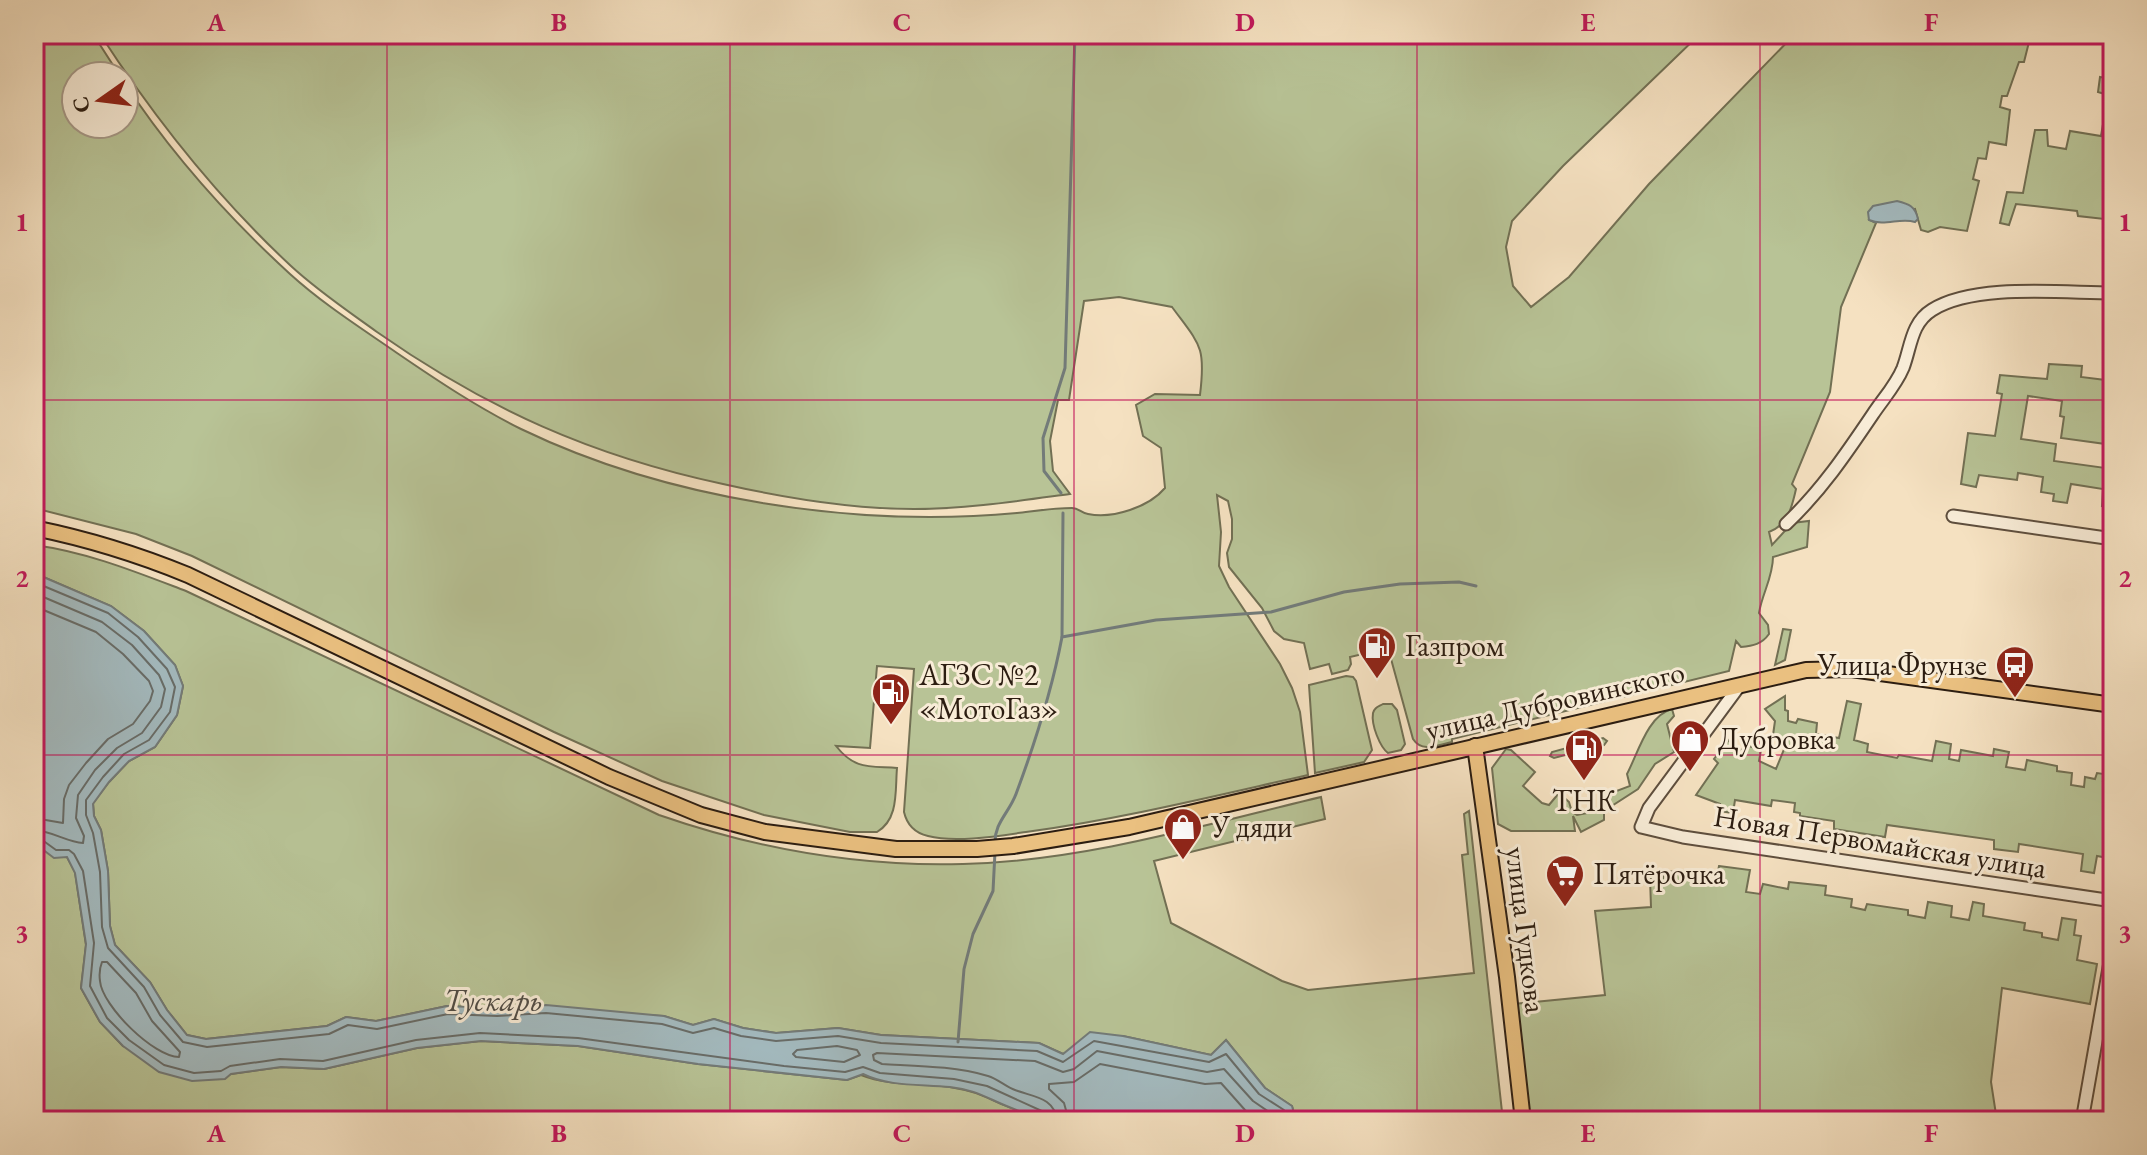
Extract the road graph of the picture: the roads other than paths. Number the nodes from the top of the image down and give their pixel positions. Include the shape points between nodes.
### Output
1 (2113, 293) edge
2 (1953, 516) dead end
3 (1786, 524) dead end
4 (34, 528) edge
5 (2113, 539) edge
6 (1740, 684) junction
7 (2113, 705) edge
8 (1475, 746) junction
9 (2113, 901) edge
10 (2113, 945) edge
11 (1523, 1121) edge
12 (2082, 1121) edge

1 - 3 street via 1985,294 1934,308 1916,327 1897,380 1837,470
2 - 5 street
4 - 8 main road, улица Дубровинского via 130,551 188,575 609,777 701,815 765,832 896,849 1013,846 1164,819
6 - 7 main road, улица Дубровинского via 1806,670 1851,669
6 - 8 main road, улица Дубровинского
6 - 9 street, Новая Первомайская улица via 1649,808 1641,827
8 - 11 main road, улица Гудкова
10 - 12 street

